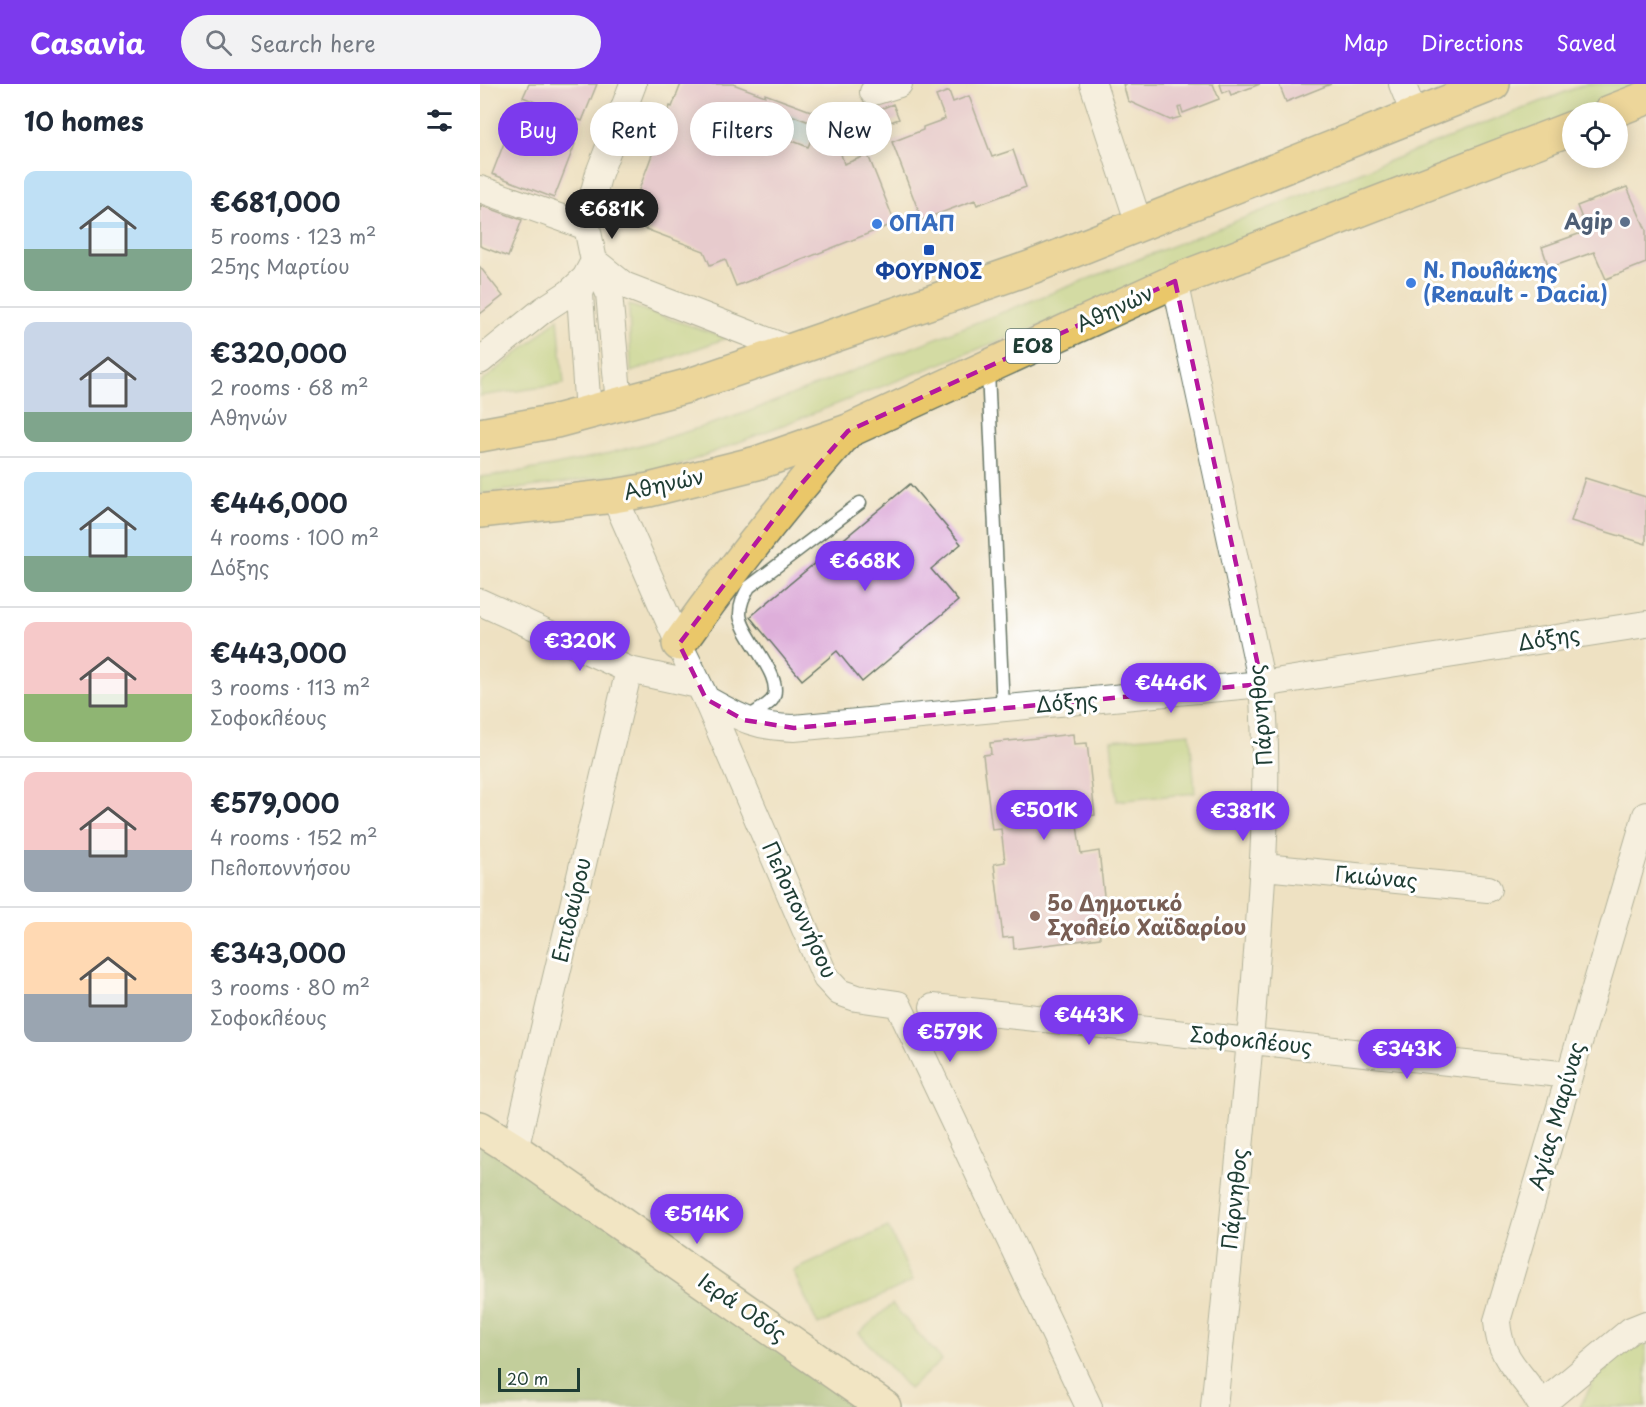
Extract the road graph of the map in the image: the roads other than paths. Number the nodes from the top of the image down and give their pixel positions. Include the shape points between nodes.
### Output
1 (633, 84) edge
2 (898, 84) edge
3 (1093, 84) edge
4 (1402, 84) edge
5 (1494, 84) edge
6 (873, 92) dead end
7 (1646, 98) edge
8 (1628, 105) edge
9 (1415, 116) junction
10 (1562, 132) edge
11 (480, 189) edge
12 (1139, 224) junction
13 (587, 227) junction
14 (589, 269) junction
15 (1175, 281) junction
16 (792, 350) junction
17 (480, 361) edge
18 (987, 367) junction
19 (619, 404) junction
20 (588, 413) junction
21 (848, 431) junction
22 (480, 435) edge
23 (614, 496) junction
24 (860, 503) dead end
25 (480, 511) edge
26 (480, 602) edge
27 (1646, 624) edge
28 (679, 644) junction
29 (629, 670) junction
30 (1262, 684) junction
31 (702, 692) junction
32 (1003, 709) junction
33 (744, 720) junction
34 (1646, 815) edge
35 (1264, 867) junction
36 (1488, 889) dead end
37 (933, 1007) dead end
38 (1250, 1041) junction
39 (1569, 1075) junction
40 (480, 1128) edge
41 (515, 1150) junction
42 (1646, 1324) edge
43 (1542, 1406) edge
44 (884, 1407) edge
45 (1089, 1407) edge
46 (1214, 1407) edge

1 - 13 street via 599,173
2 - 6 street
3 - 12 street
4 - 9 street
5 - 9 highway
7 - 8 highway
9 - 12 highway
10 - 15 highway, Αθηνών / ΕΟ8
11 - 13 street
12 - 16 highway via 1032,267
13 - 14 street
14 - 16 street
14 - 17 street via 569,293
14 - 19 street via 609,293
14 - 20 street via 580,294
15 - 18 highway, Αθηνών / ΕΟ8
15 - 30 street, Πάρνηθος
16 - 19 highway via 687,386
18 - 21 highway, Αθηνών / ΕΟ8
18 - 32 lane
19 - 20 highway
20 - 22 highway
21 - 23 highway, Αθηνών / ΕΟ8 via 757,463
21 - 28 highway via 722,583
23 - 25 highway, Αθηνών / ΕΟ8
23 - 28 street, Πελοποννήσου
24 - 33 lane via 748,587 741,601 740,617 775,688 772,699
26 - 29 street
27 - 30 street, Δόξης
28 - 31 street, Πελοποννήσου
29 - 31 street
29 - 41 street, Επιδαύρου
30 - 32 street, Δόξης
30 - 35 street, Πάρνηθος via 1267,770
31 - 33 street, Δόξης
31 - 45 street, Πελοποννήσου via 826,978 839,992 898,1004
32 - 33 street, Δόξης via 794,728 769,728
34 - 39 street, Αγίας Μαρίνας
35 - 36 street, Γκιώνας
35 - 38 street, Πάρνηθος
37 - 38 street, Σοφοκλέους
38 - 39 street, Σοφοκλέους
38 - 46 street, Πάρνηθος
39 - 43 street, Αγίας Μαρίνας via 1497,1321 1507,1360
40 - 41 main road, Ιερά Οδός
41 - 44 main road, Ιερά Οδός
42 - 43 street via 1631,1330

